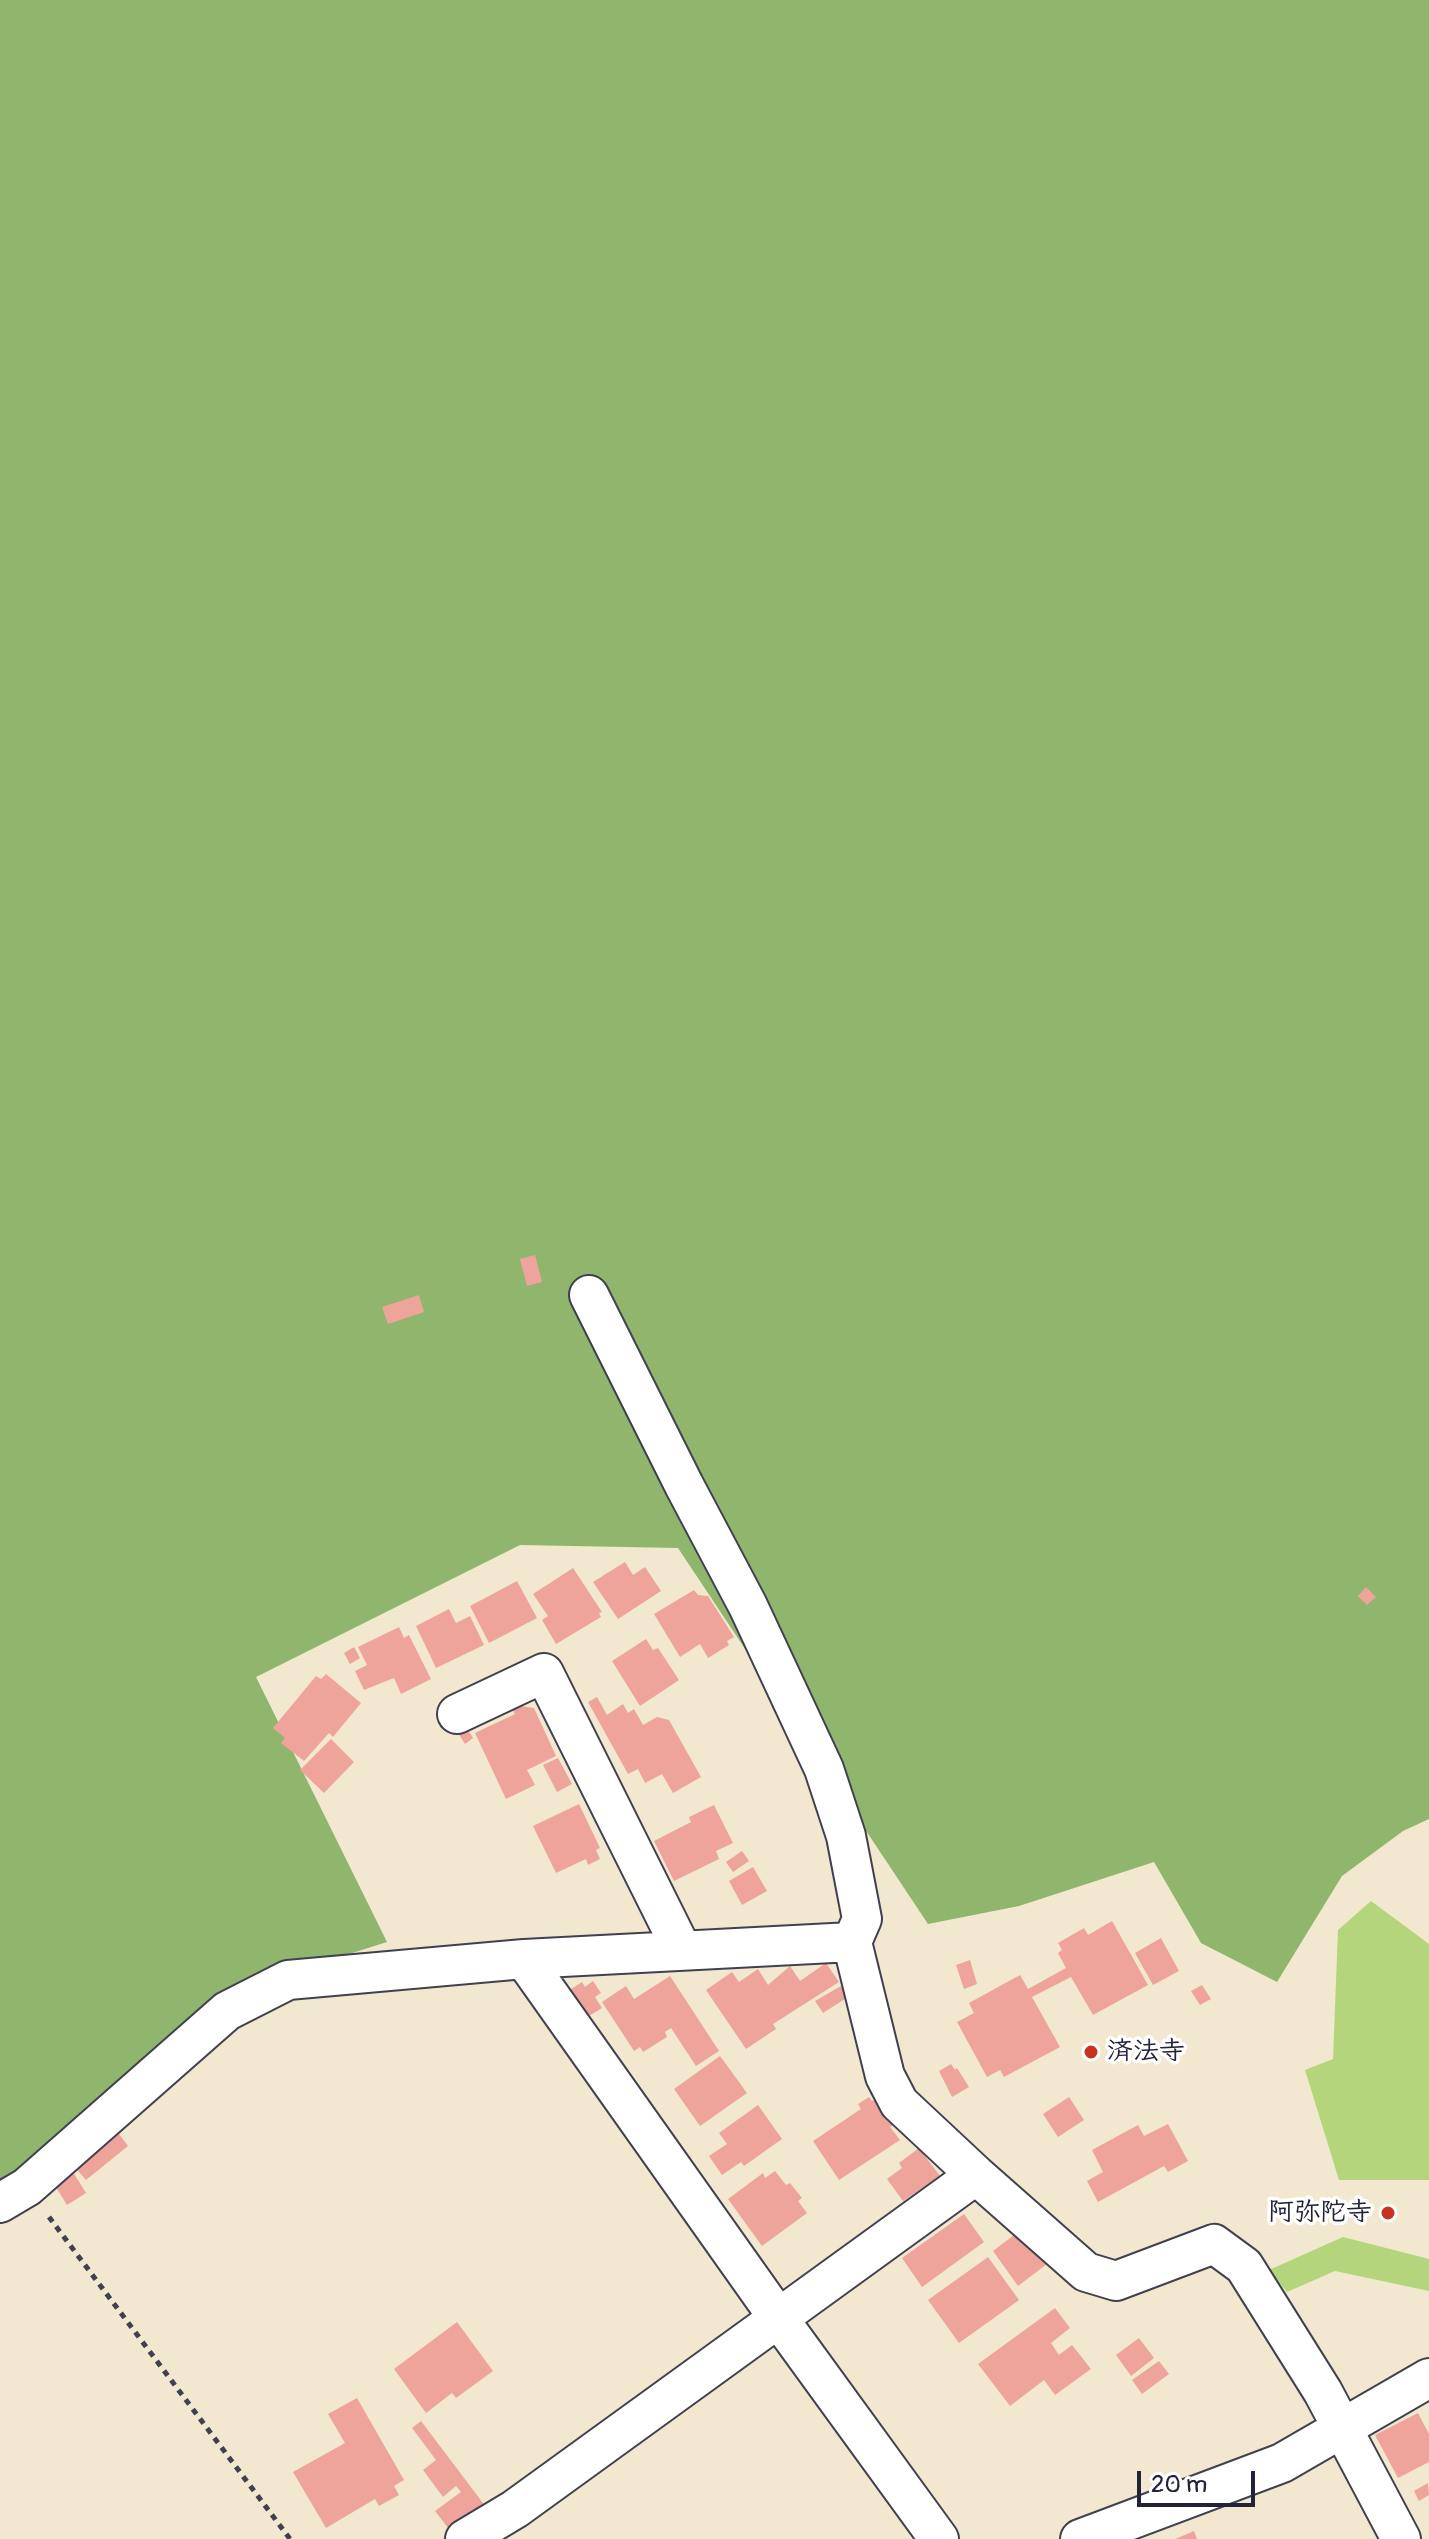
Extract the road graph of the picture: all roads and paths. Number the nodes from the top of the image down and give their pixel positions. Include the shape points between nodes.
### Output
1 (589, 1295) dead end
2 (457, 1714) dead end
3 (852, 1942) junction
4 (682, 1950) junction
5 (524, 1959) junction
6 (976, 2175) junction
7 (14, 2195) edge
8 (779, 2319) junction
9 (1429, 2378) edge
10 (1341, 2430) junction
11 (290, 2539) edge
12 (465, 2539) edge
13 (939, 2539) edge
14 (1080, 2539) edge
15 (1401, 2539) edge

1 - 3 street via 748,1606 824,1769 846,1836 862,1919
2 - 4 street via 544,1673
3 - 4 street
3 - 6 street via 885,2076 899,2103
4 - 5 street
5 - 7 street via 288,1980 227,2011
5 - 8 street
6 - 8 street
6 - 10 street via 1086,2272 1116,2281 1214,2244 1244,2266
7 - 11 path
8 - 12 street via 515,2509
8 - 13 street
9 - 10 street
10 - 14 street via 1282,2463
10 - 15 street

